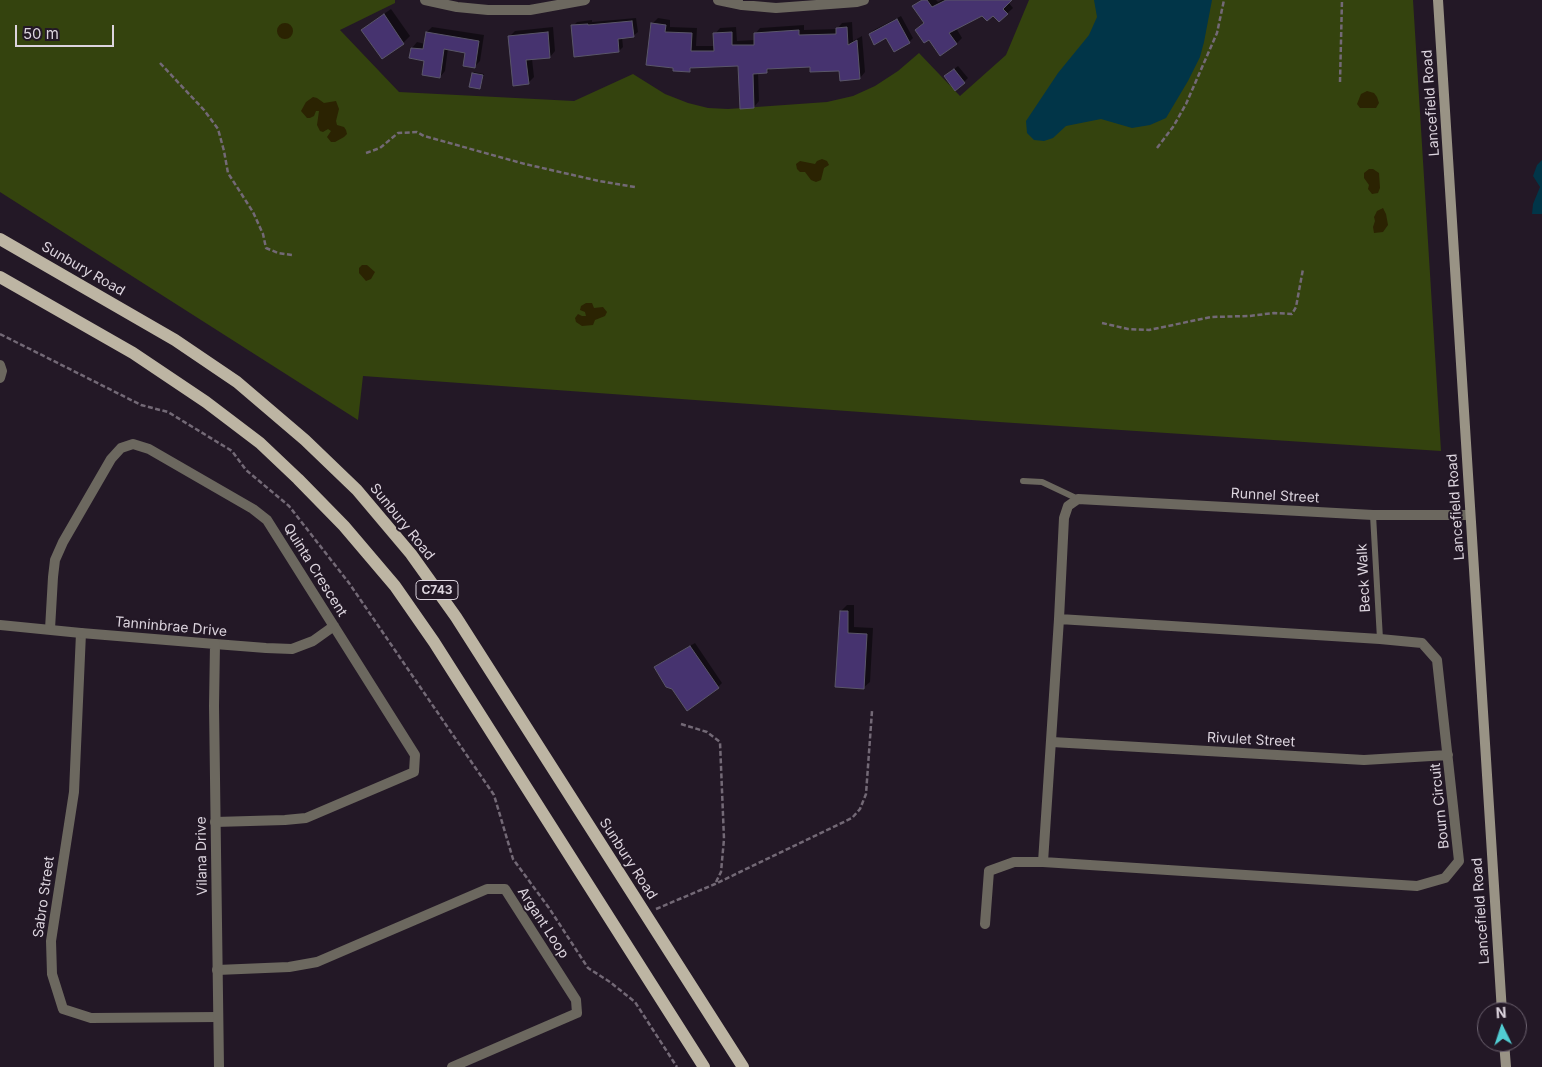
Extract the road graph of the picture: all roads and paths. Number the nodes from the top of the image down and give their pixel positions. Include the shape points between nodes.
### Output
1 (425, 0) edge
2 (585, 0) edge
3 (718, 0) edge
4 (864, 0) edge
5 (1224, 0) edge
6 (1342, 0) edge
7 (1438, 0) edge
8 (742, 2) edge
9 (160, 63) dead end
10 (1340, 82) dead end
11 (1157, 148) dead end
12 (366, 154) dead end
13 (635, 187) dead end
14 (0, 239) edge
15 (292, 254) dead end
16 (1303, 269) dead end
17 (0, 277) edge
18 (1102, 322) dead end
19 (0, 365) edge
20 (0, 378) edge
21 (1023, 481) dead end
22 (1078, 500) junction
23 (1373, 515) junction
24 (1470, 515) junction
25 (1059, 619) junction
26 (0, 625) edge
27 (334, 626) junction
28 (50, 629) junction
29 (81, 633) junction
30 (1380, 639) junction
31 (215, 644) junction
32 (872, 711) dead end
33 (681, 724) dead end
34 (1052, 742) junction
35 (1448, 755) junction
36 (216, 822) junction
37 (1043, 862) junction
38 (715, 884) junction
39 (646, 914) junction
40 (985, 924) dead end
41 (217, 970) junction
42 (1501, 1002) edge
43 (218, 1017) junction
44 (1505, 1052) edge
45 (219, 1067) edge
46 (452, 1067) edge
47 (704, 1067) edge
48 (743, 1067) edge
49 (1506, 1067) edge

1 - 2 street via 488,10 530,10
3 - 8 street
4 - 8 street via 776,8
5 - 11 path via 1217,33 1186,104
6 - 10 path
7 - 24 main road, Lancefield Road
9 - 15 path via 218,129 228,174 253,212 266,248
12 - 13 path via 380,148 398,133 417,132 508,160
14 - 39 main road, Sunbury Road / C743 via 174,340 237,382 357,490 411,554 456,617
16 - 18 path via 1292,314 1211,317 1149,330 1128,329
17 - 47 main road, C743 via 133,353 206,402 260,443 344,526 395,586 434,642
19 - 20 street
21 - 22 lane, Runnel Street via 1042,482
22 - 23 street, Runnel Street
22 - 25 street via 1068,506 1064,518
23 - 24 street, Runnel Street
23 - 30 lane, Beck Walk
24 - 42 main road, Lancefield Road
25 - 30 street, Bourn Circuit
25 - 34 street
26 - 28 street, Tanninbrae Drive
27 - 28 street, Quinta Crescent via 267,520 149,449 133,444 120,448 111,458 63,542 55,560
27 - 31 street, Tanninbrae Drive via 312,641 292,649
27 - 36 street, Quinta Crescent via 415,755 414,772 306,818
28 - 29 street, Tanninbrae Drive
29 - 31 street, Tanninbrae Drive
29 - 43 street, Sabro Street via 74,792 51,941 52,974 63,1009 91,1018
30 - 35 street, Bourn Circuit via 1422,643 1437,660
31 - 36 street, Vilana Drive
32 - 38 path via 866,794 852,818
33 - 38 path via 707,732 720,742 724,839 721,872
34 - 35 street, Rivulet Street via 1364,760
34 - 37 street
35 - 37 street, Bourn Circuit via 1459,862 1445,878 1417,886
36 - 41 street, Vilana Drive
37 - 40 street, Bourn Circuit via 1014,862 990,871
38 - 39 path
39 - 48 main road, Sunbury Road / C743
41 - 43 street, Vilana Drive
41 - 46 street, Argant Loop via 289,967 317,962 487,890 505,889 576,1000 577,1013
43 - 45 street, Vilana Drive
44 - 49 main road

